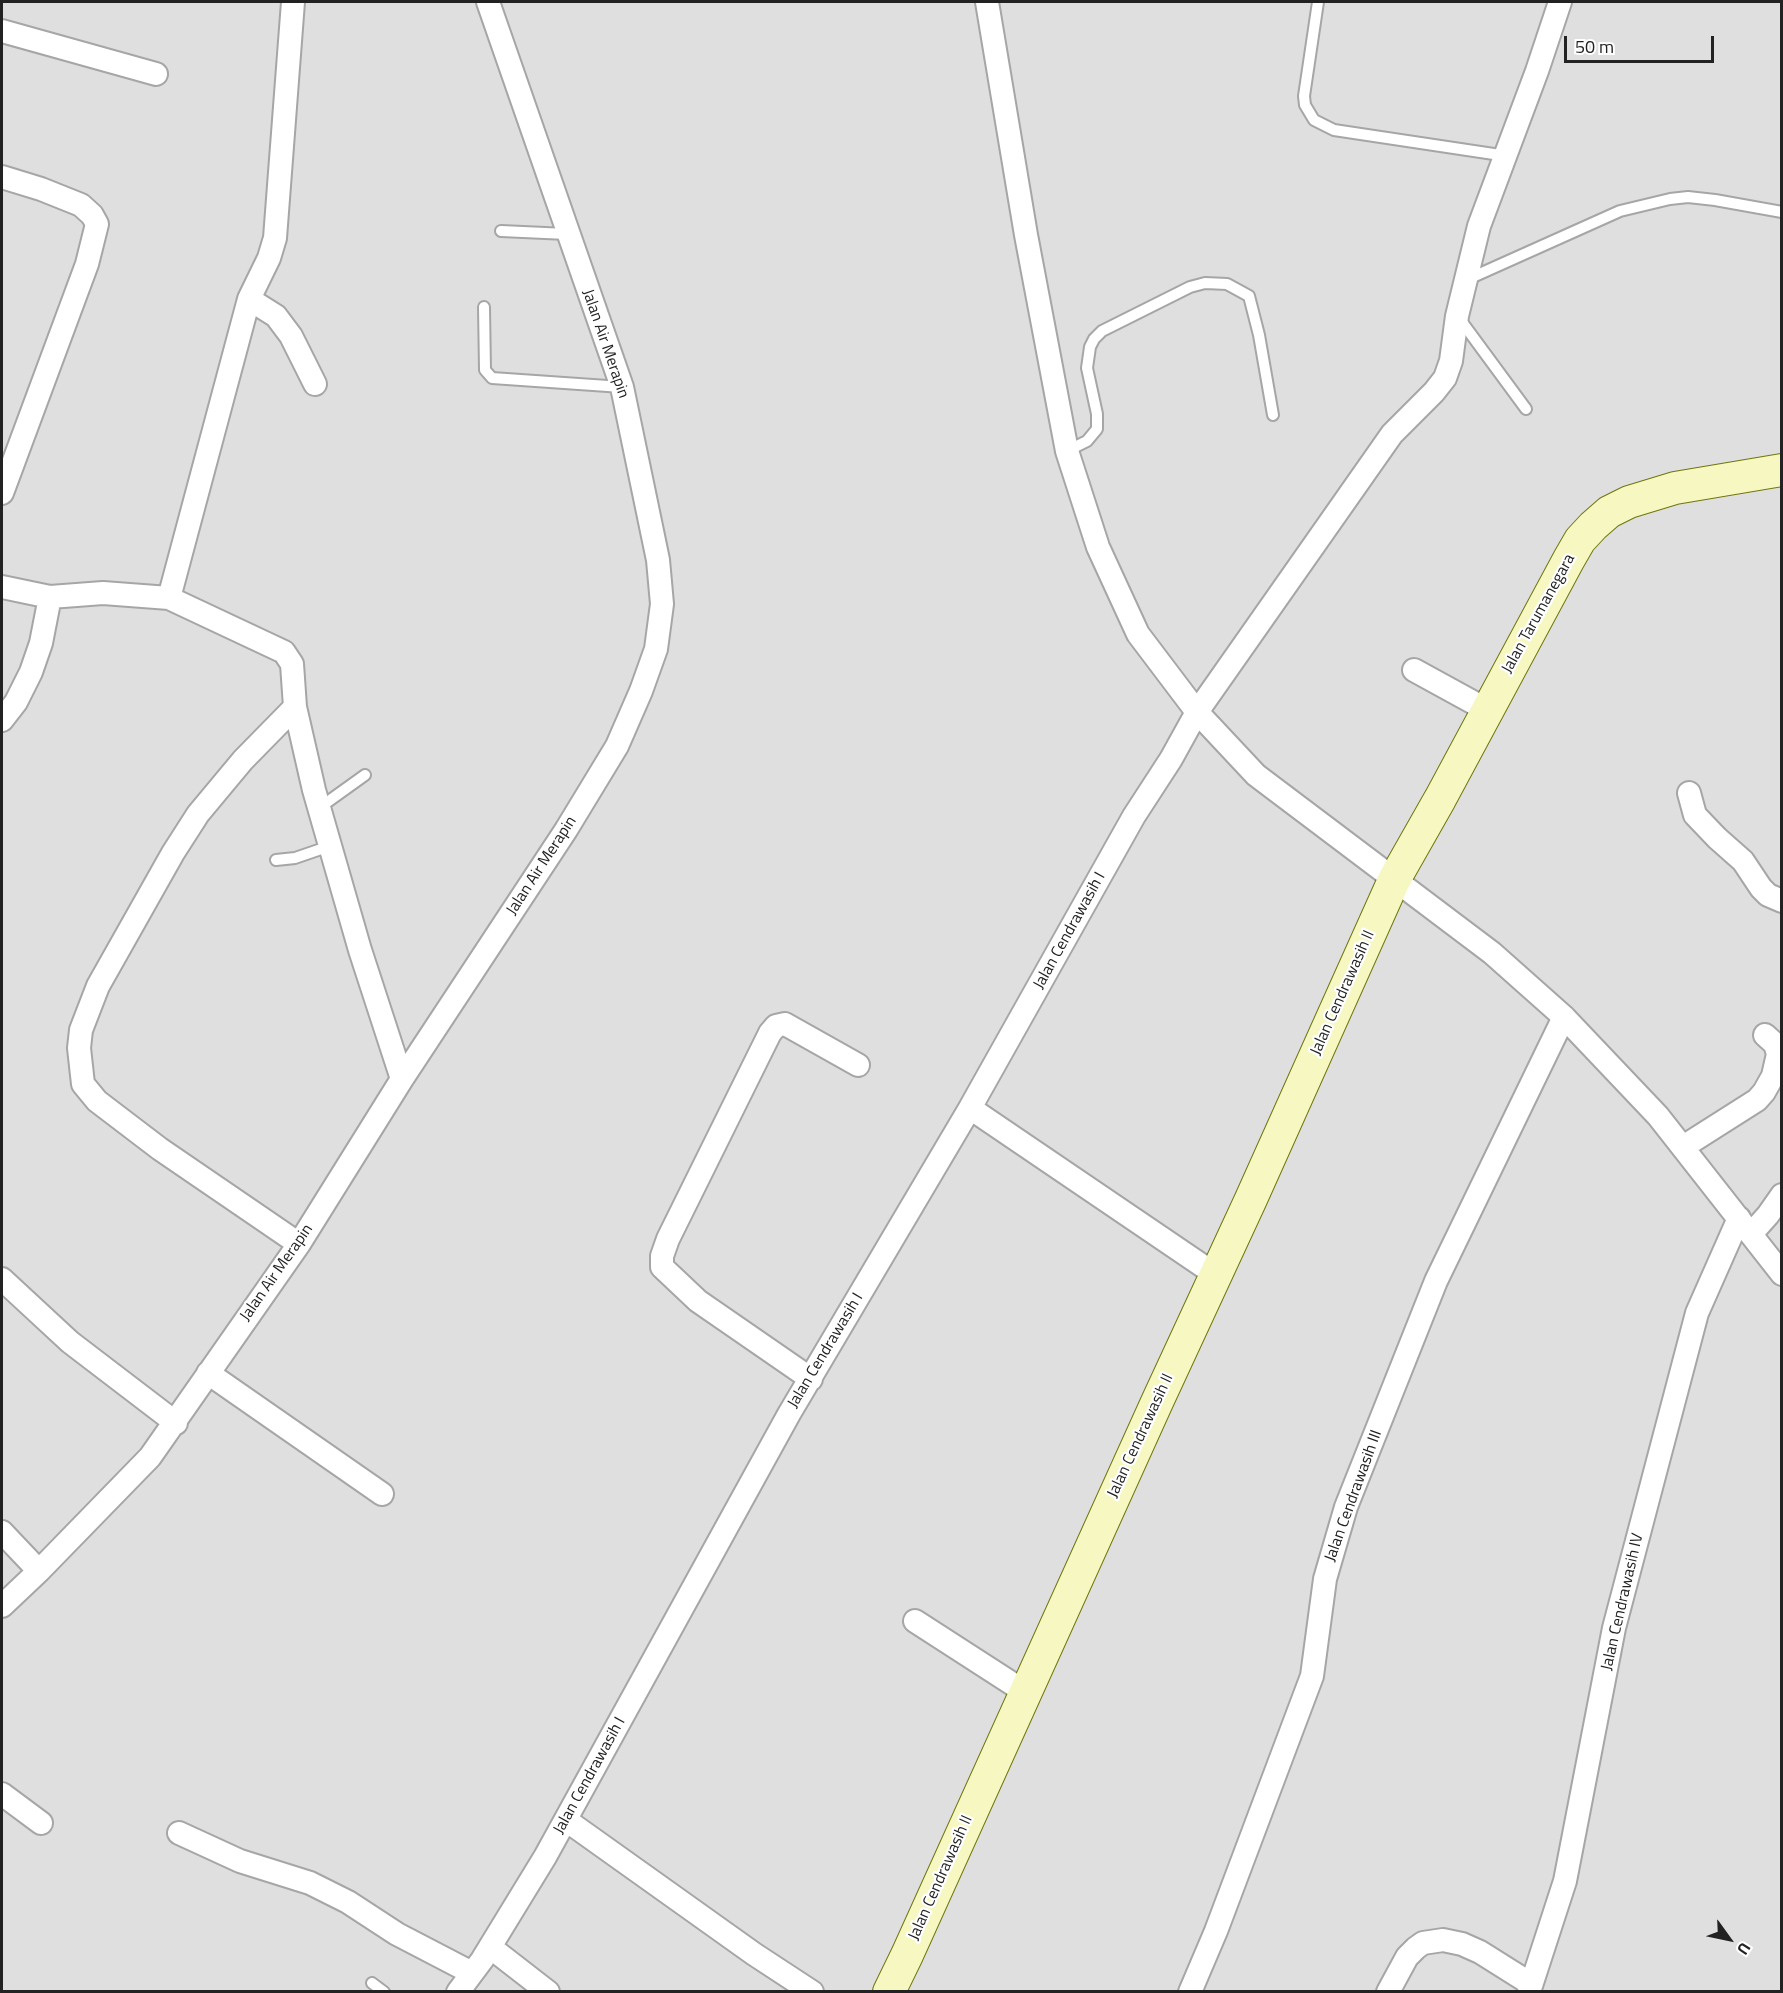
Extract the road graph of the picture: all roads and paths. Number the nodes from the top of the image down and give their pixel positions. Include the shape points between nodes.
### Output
1 (293, 2) edge
2 (488, 2) edge
3 (987, 2) edge
4 (1318, 2) edge
5 (1560, 2) edge
6 (2, 31) edge
7 (156, 74) dead end
8 (1507, 156) junction
9 (2, 177) edge
10 (1781, 210) edge
11 (501, 231) dead end
12 (567, 234) junction
13 (1466, 280) junction
14 (249, 299) junction
15 (484, 307) dead end
16 (1457, 316) junction
17 (315, 384) dead end
18 (622, 387) junction
19 (1526, 409) dead end
20 (1273, 415) dead end
21 (1067, 451) junction
22 (1782, 470) edge
23 (2, 493) edge
24 (2, 587) edge
25 (50, 597) junction
26 (169, 598) junction
27 (1414, 670) dead end
28 (295, 707) junction
29 (1487, 710) junction
30 (1197, 712) junction
31 (2, 720) edge
32 (365, 775) dead end
33 (1689, 794) dead end
34 (319, 809) junction
35 (330, 846) junction
36 (276, 860) dead end
37 (1394, 880) junction
38 (1782, 901) edge
39 (1564, 1017) junction
40 (1765, 1035) dead end
41 (858, 1065) dead end
42 (402, 1079) junction
43 (970, 1108) junction
44 (1683, 1147) junction
45 (1782, 1195) edge
46 (1745, 1226) junction
47 (299, 1244) junction
48 (1782, 1274) edge
49 (1216, 1275) junction
50 (2, 1280) edge
51 (208, 1373) junction
52 (811, 1379) junction
53 (176, 1423) junction
54 (382, 1494) dead end
55 (2, 1532) edge
56 (39, 1571) junction
57 (2, 1606) edge
58 (915, 1621) dead end
59 (1025, 1692) junction
60 (2, 1794) edge
61 (566, 1820) junction
62 (41, 1823) dead end
63 (179, 1833) dead end
64 (490, 1947) junction
65 (472, 1972) junction
66 (372, 1983) dead end
67 (1530, 1988) edge
68 (384, 1992) edge
69 (458, 1992) edge
70 (548, 1992) edge
71 (812, 1992) edge
72 (889, 1992) edge
73 (1190, 1992) edge
74 (1388, 1992) edge

1 - 14 street via 275,238
2 - 12 street, Jalan Air Merapin
3 - 21 street
4 - 8 lane via 1304,96 1314,120 1334,130
5 - 8 street, Jalan Cendrawasih I
6 - 7 street
8 - 13 street, Jalan Cendrawasih I via 1479,226
9 - 23 street via 81,205 96,224 87,264
10 - 13 lane via 1706,199 1670,199 1620,211
11 - 12 lane
12 - 18 street, Jalan Air Merapin
13 - 16 street, Jalan Cendrawasih I
14 - 17 street via 276,316 291,336
14 - 26 street
15 - 18 lane via 485,370 492,378
16 - 19 lane
16 - 30 street, Jalan Cendrawasih I via 1445,378 1392,434
18 - 42 street, Jalan Air Merapin via 658,560 662,604 656,649 617,746
20 - 21 lane via 1249,296 1227,284 1205,283 1102,331 1094,339 1087,368 1097,414 1096,429 1087,441
21 - 30 street via 1098,547 1138,634
22 - 29 street, Jalan Tarumanegara via 1657,493 1609,512 1580,540
24 - 25 street
25 - 26 street via 103,593
25 - 31 street via 31,672
26 - 28 street via 284,652 292,664
27 - 29 street
28 - 34 street
28 - 47 street via 243,760 198,814 173,853 98,986 81,1030 79,1048 83,1084 97,1101 159,1149
29 - 37 street, Jalan Tarumanegara
30 - 37 street via 1256,775
30 - 43 street, Jalan Cendrawasih I
32 - 34 lane
33 - 38 street via 1695,815 1743,861 1768,895
34 - 35 street
35 - 36 lane
35 - 42 street
37 - 39 street via 1492,953
37 - 49 street, Jalan Cendrawasih II
39 - 44 street
39 - 73 street, Jalan Cendrawasih III via 1436,1281 1346,1507 1325,1579 1312,1676
40 - 44 street via 1775,1044 1778,1054 1764,1092
41 - 52 street via 785,1024 776,1026 662,1256 662,1267 698,1301
42 - 47 street, Jalan Air Merapin
43 - 49 street
43 - 52 street, Jalan Cendrawasih I
44 - 46 street
45 - 46 street, Jalan Cendrawasih IV via 1768,1215
46 - 48 street
46 - 67 street, Jalan Cendrawasih IV via 1697,1312 1614,1628 1565,1881
47 - 51 street, Jalan Air Merapin
49 - 59 street, Jalan Cendrawasih II
50 - 53 street via 70,1342
51 - 53 street, Jalan Air Merapin
51 - 54 street
52 - 61 street, Jalan Cendrawasih I
53 - 56 street, Jalan Air Merapin via 150,1458
55 - 56 street
56 - 57 street, Jalan Air Merapin
58 - 59 street
59 - 72 street, Jalan Cendrawasih II
60 - 62 street
61 - 64 street, Jalan Cendrawasih I
61 - 71 street
63 - 65 street via 240,1861 310,1883
64 - 65 street, Jalan Cendrawasih I
64 - 70 street
65 - 69 street, Jalan Cendrawasih I
66 - 68 lane
67 - 74 street via 1480,1952 1443,1940 1416,1948

